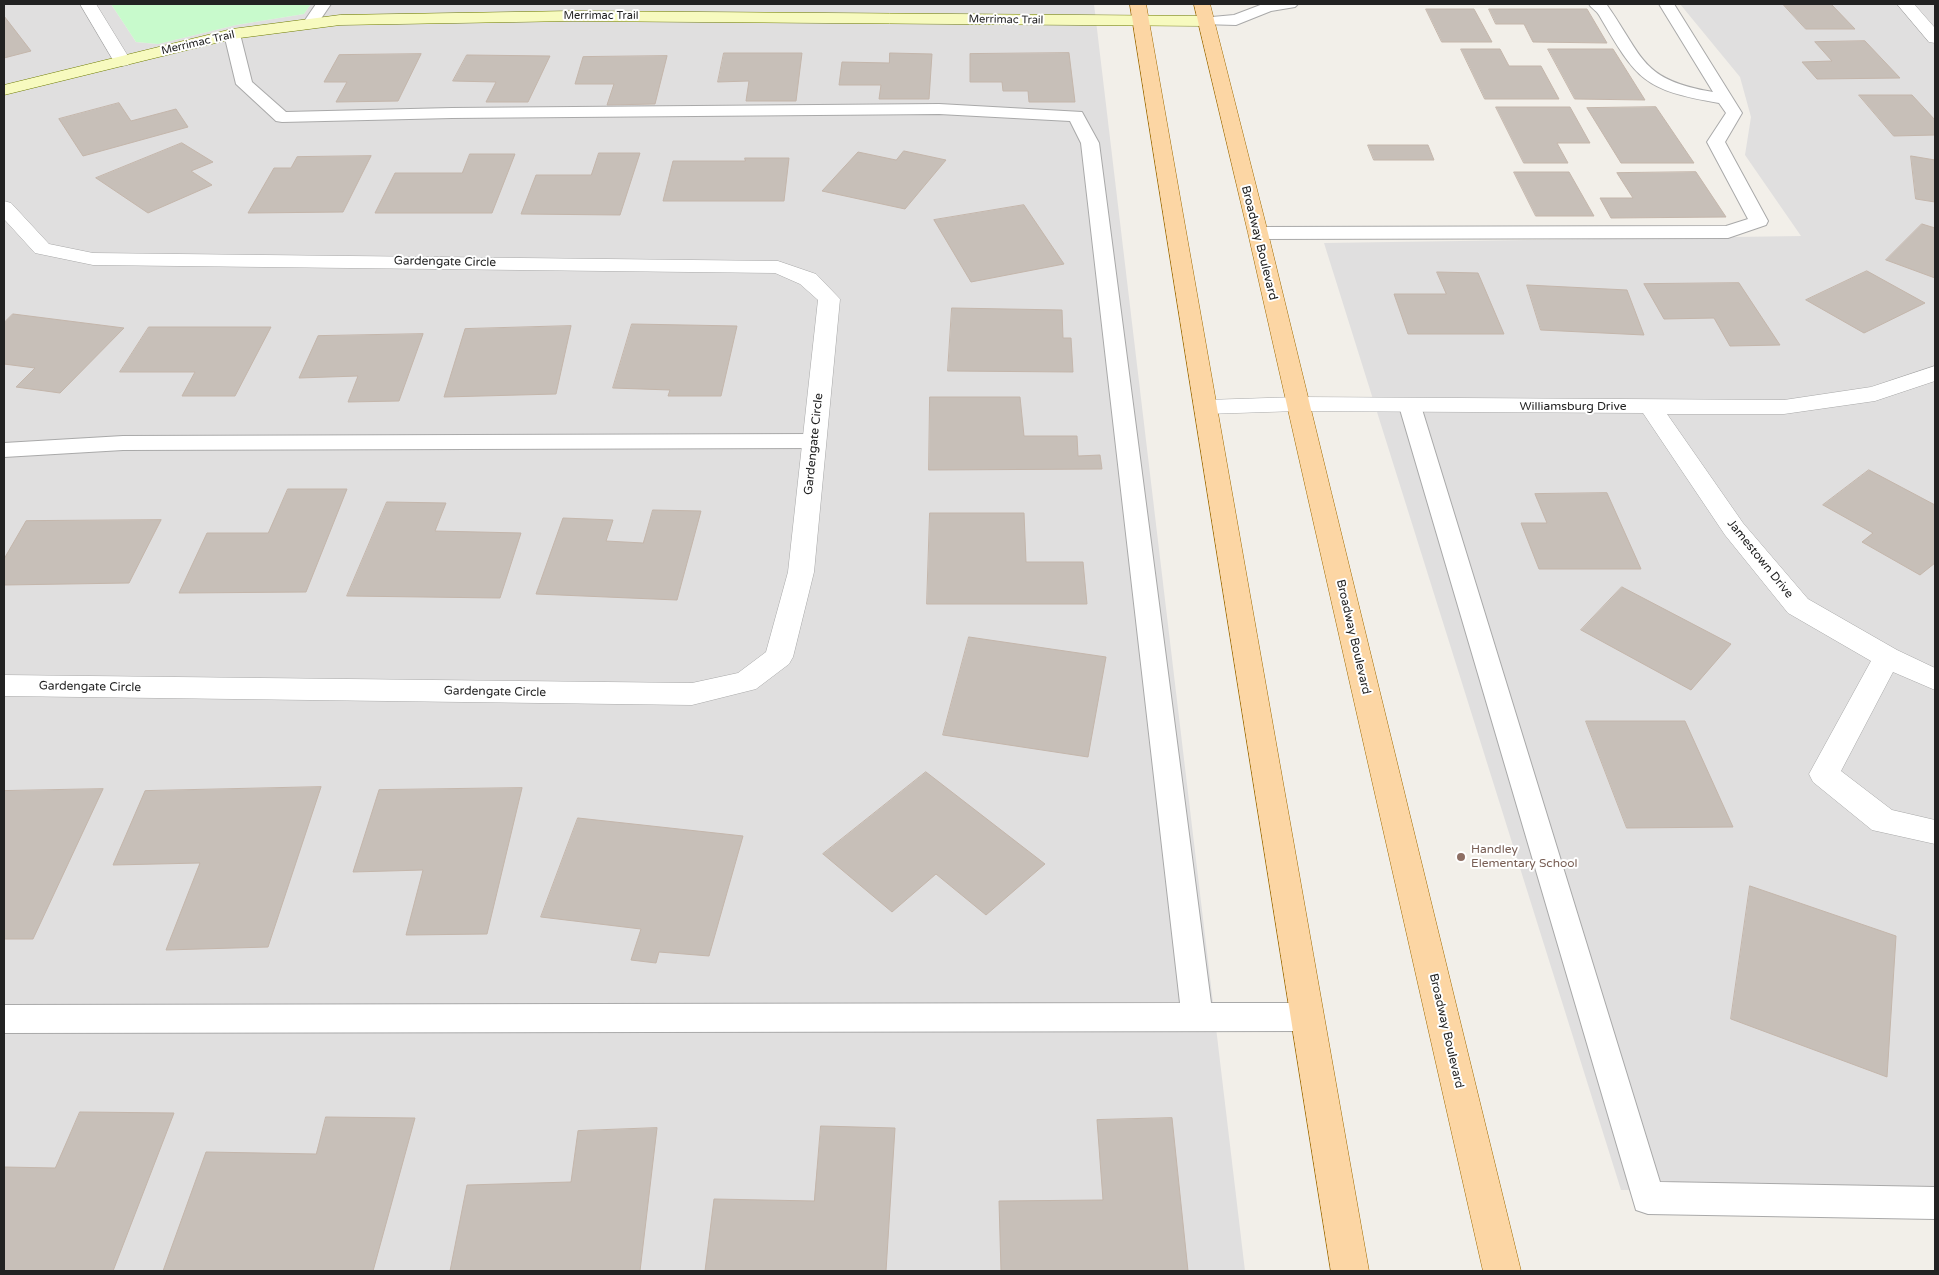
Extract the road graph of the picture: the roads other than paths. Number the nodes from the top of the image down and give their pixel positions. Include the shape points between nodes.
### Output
1 (88, 4) edge
2 (323, 4) edge
3 (1202, 4) edge
4 (1290, 4) edge
5 (1596, 4) edge
6 (1667, 4) edge
7 (1906, 4) edge
8 (1140, 13) edge
9 (1206, 21) junction
10 (311, 23) junction
11 (232, 34) junction
12 (1935, 38) edge
13 (122, 61) junction
14 (4, 90) edge
15 (1726, 99) junction
16 (4, 207) edge
17 (1258, 233) junction
18 (1935, 373) edge
19 (1298, 404) junction
20 (1410, 406) junction
21 (1206, 407) junction
22 (1651, 407) junction
23 (814, 441) junction
24 (4, 450) edge
25 (1888, 657) junction
26 (1935, 680) edge
27 (4, 686) edge
28 (1935, 832) edge
29 (1197, 1017) junction
30 (1308, 1017) junction
31 (4, 1019) edge
32 (1935, 1203) edge
33 (1350, 1271) edge
34 (1502, 1271) edge

1 - 13 street
2 - 10 lane
3 - 9 main road, Broadway Boulevard
4 - 9 lane via 1268,7 1236,20
5 - 15 lane via 1602,8 1640,68 1656,81 1684,91
6 - 15 lane
7 - 12 street
8 - 9 street, Merrimac Trail
8 - 10 street, Merrimac Trail via 573,16
8 - 21 main road
9 - 17 main road, Broadway Boulevard
10 - 11 street, Merrimac Trail
11 - 13 street, Merrimac Trail
11 - 29 lane via 244,84 282,117 939,109 1076,116 1090,143
13 - 14 street, Merrimac Trail
15 - 17 lane via 1734,113 1716,142 1759,221 1728,232
16 - 23 street, Gardengate Circle via 42,250 93,259 778,267 808,279 828,299
17 - 19 main road, Broadway Boulevard
18 - 22 street, Williamsburg Drive via 1875,394 1784,407
19 - 20 street, Williamsburg Drive
19 - 21 street, Williamsburg Drive
19 - 34 main road, Broadway Boulevard
20 - 22 street, Williamsburg Drive
20 - 32 lane via 1648,1198
21 - 30 main road
22 - 25 street, Jamestown Drive via 1734,529 1798,606
23 - 24 lane via 123,443
23 - 27 street, Gardengate Circle via 801,572 780,657 746,682 692,694
25 - 26 street, Jamestown Drive
25 - 28 street via 1824,774 1883,821
29 - 30 lane
29 - 31 lane
30 - 33 main road

